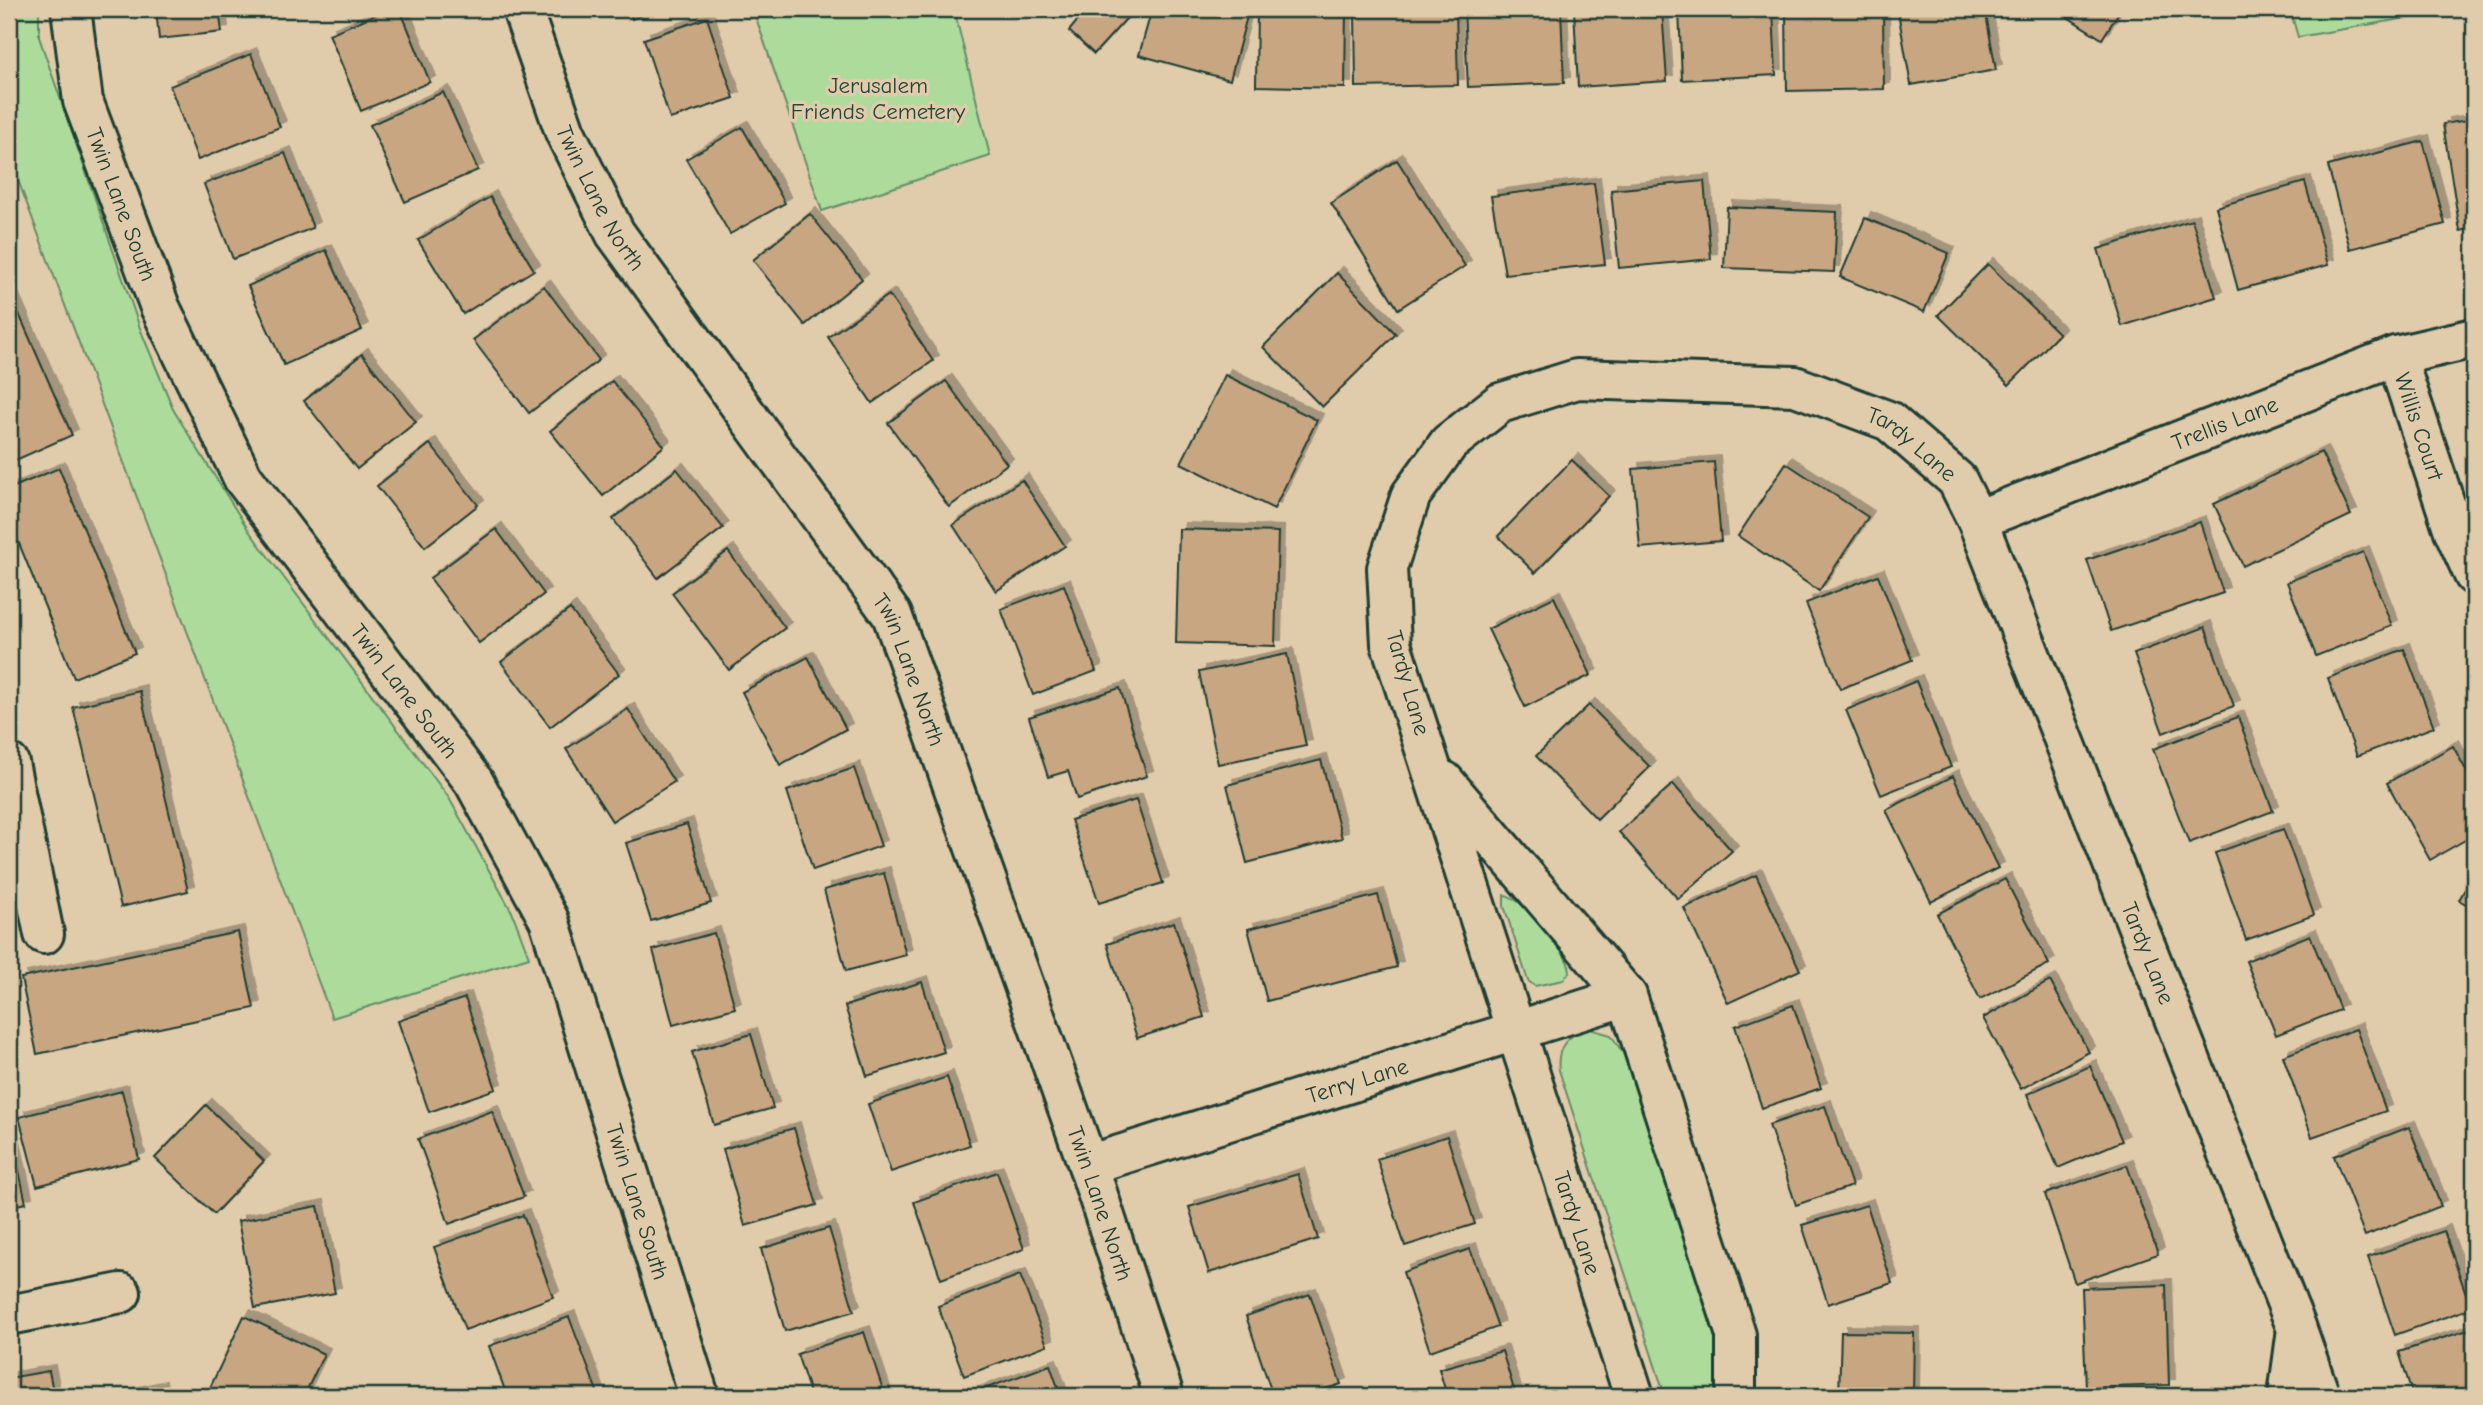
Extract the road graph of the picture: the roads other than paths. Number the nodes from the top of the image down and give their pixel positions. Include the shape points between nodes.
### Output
1 (71, 9) edge
2 (522, 9) edge
3 (2474, 338) edge
4 (2396, 356) junction
5 (1977, 520) junction
6 (2474, 575) edge
7 (9, 763) edge
8 (1433, 769) junction
9 (44, 934) dead end
10 (1628, 996) junction
11 (1514, 1031) junction
12 (1088, 1165) junction
13 (121, 1293) dead end
14 (9, 1315) edge
15 (2297, 1329) junction
16 (699, 1396) edge
17 (1164, 1396) edge
18 (1634, 1396) edge
19 (1736, 1396) edge
20 (2288, 1396) edge
21 (2320, 1396) edge

1 - 16 street, Twin Lane South via 83,101 160,307 243,478 474,782 549,920
2 - 12 street, Twin Lane North via 565,132 615,233 892,615
3 - 4 street, Trellis Lane
4 - 5 street, Trellis Lane
4 - 6 street, Willis Court via 2454,531
5 - 8 street, Tardy Lane via 1956,480 1889,421 1795,386 1577,379 1500,403 1449,443 1411,495 1387,568 1391,644
5 - 15 street, Tardy Lane
7 - 9 street
8 - 10 street, Tardy Lane
8 - 11 street, Tardy Lane
10 - 11 street, Terry Lane
10 - 19 street, Tardy Lane via 1736,1335
11 - 12 street, Terry Lane
11 - 18 street, Tardy Lane
12 - 17 street, Twin Lane North
13 - 14 street
15 - 20 street, Tardy Lane
15 - 21 street, Tardy Lane

